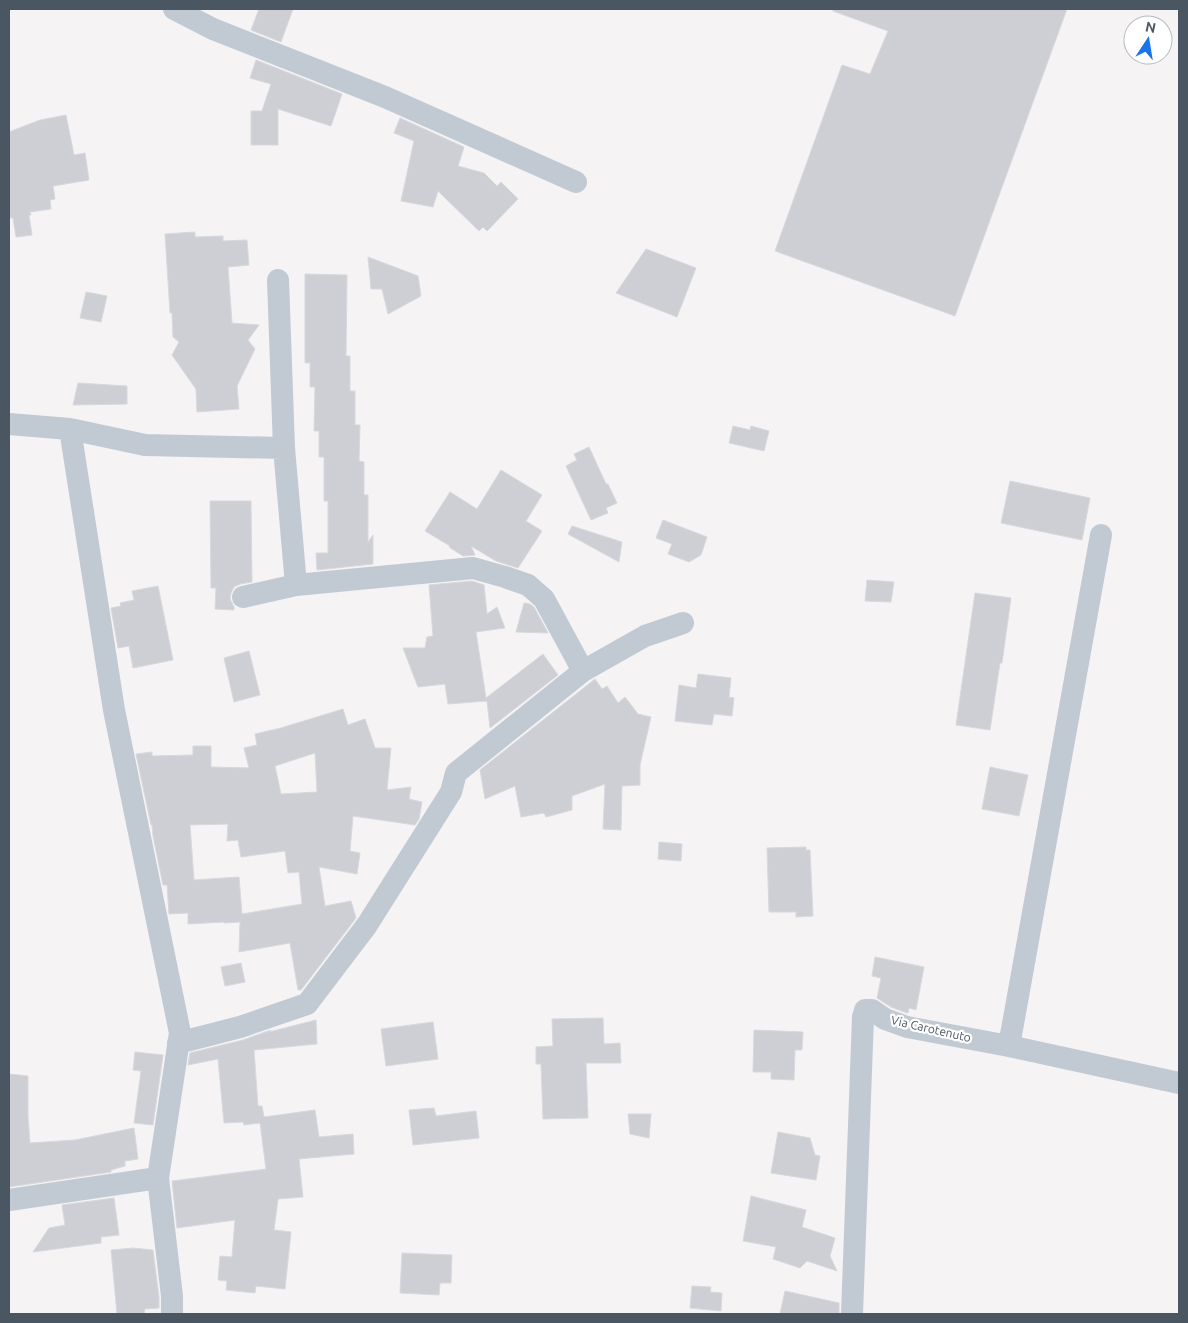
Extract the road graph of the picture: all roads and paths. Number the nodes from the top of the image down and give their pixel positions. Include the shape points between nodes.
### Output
1 (174, 9) edge
2 (576, 182) dead end
3 (278, 280) dead end
4 (9, 424) edge
5 (70, 429) junction
6 (284, 448) junction
7 (1101, 535) dead end
8 (296, 585) junction
9 (243, 597) dead end
10 (683, 623) dead end
11 (583, 670) junction
12 (178, 1043) junction
13 (1009, 1046) junction
14 (1179, 1083) edge
15 (158, 1178) junction
16 (9, 1200) edge
17 (172, 1314) edge
18 (852, 1314) edge

1 - 2 street via 213,29 384,97
3 - 6 street
4 - 5 street
5 - 6 street via 145,445
5 - 12 street via 114,710 180,1033
6 - 8 street
7 - 13 street
8 - 9 street
8 - 11 street via 473,568 506,577 528,585 544,599
10 - 11 street via 645,636
11 - 12 street via 456,773 451,792 368,926 307,1004 240,1027
12 - 15 street
13 - 14 street, Via Carotenuto
13 - 18 street, Via Carotenuto via 907,1027 872,1010 865,1010
15 - 16 street
15 - 17 street

